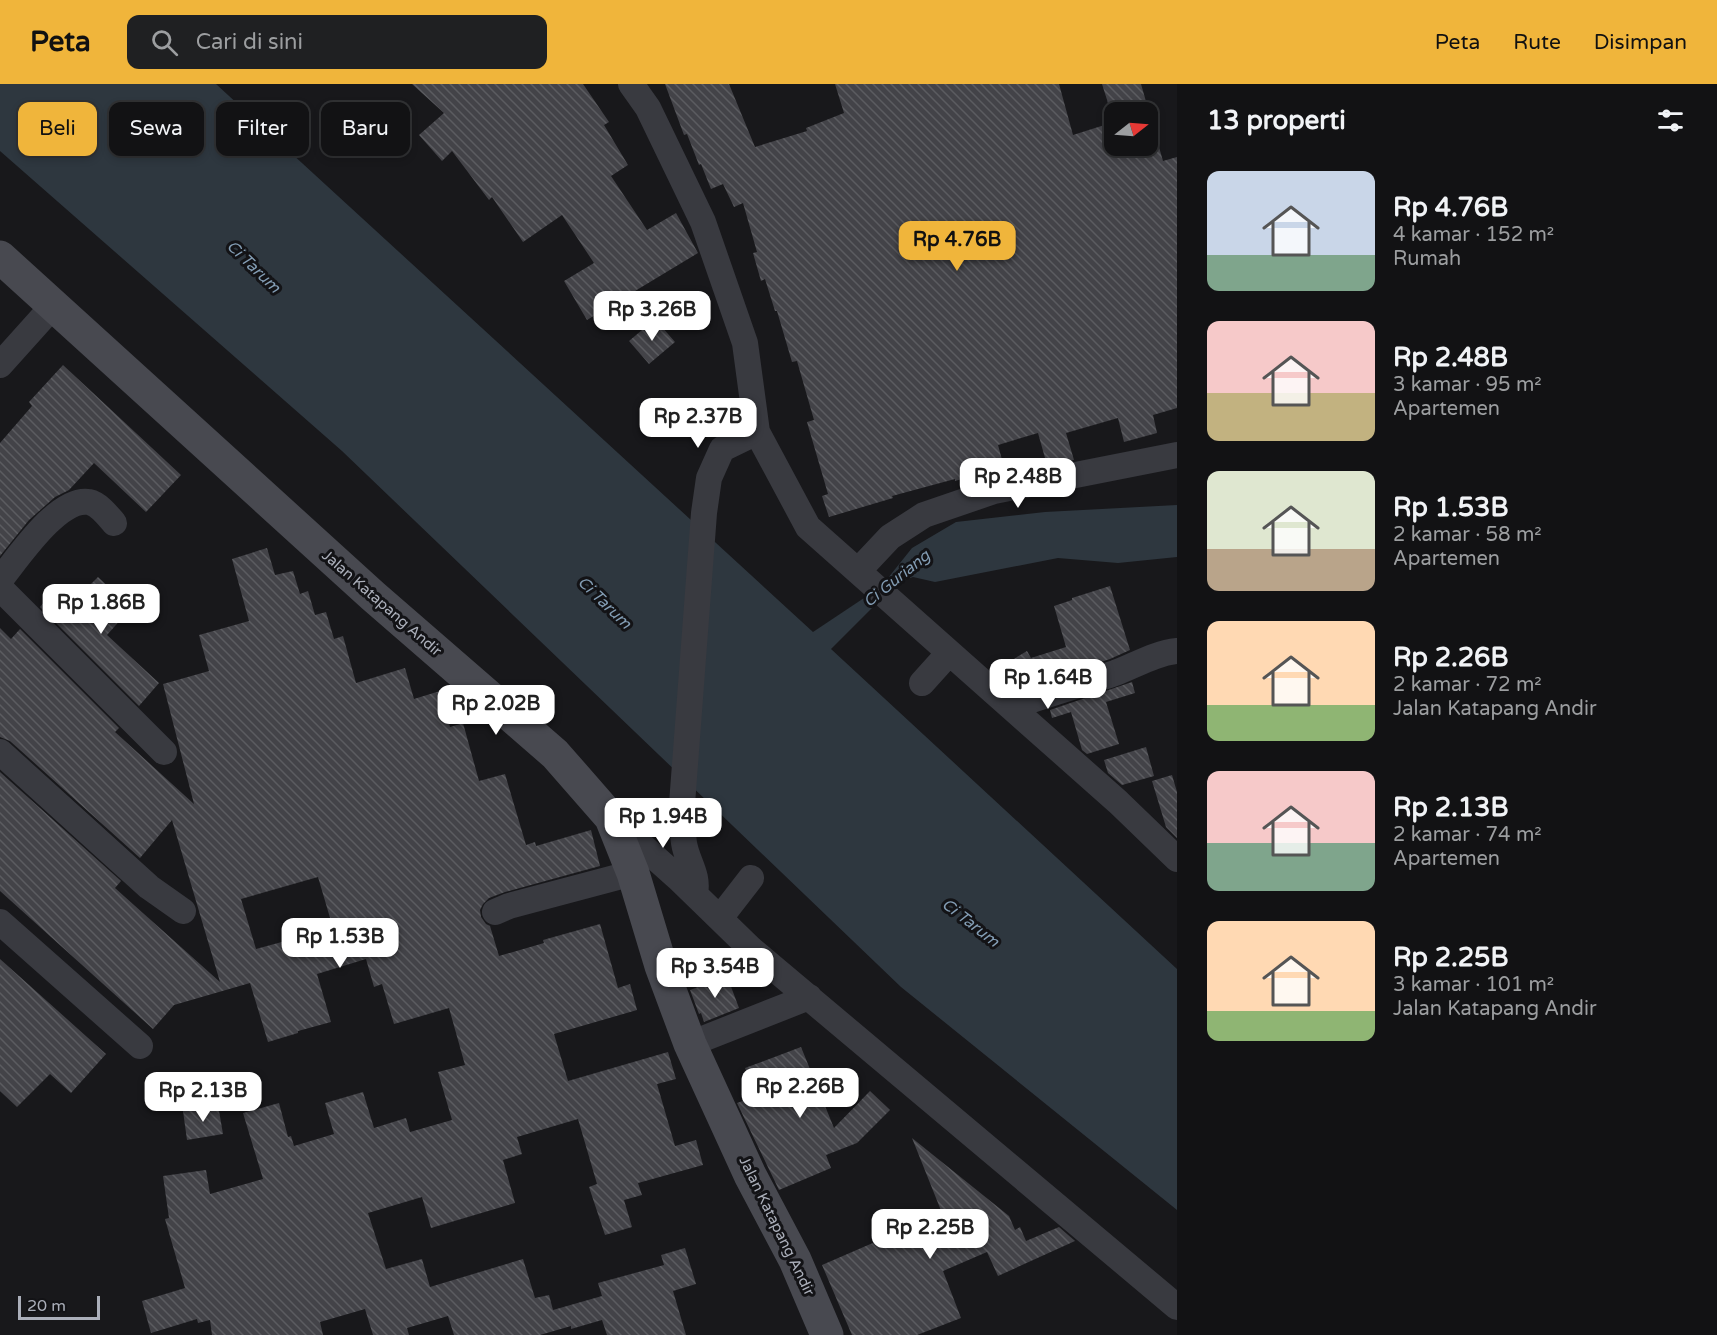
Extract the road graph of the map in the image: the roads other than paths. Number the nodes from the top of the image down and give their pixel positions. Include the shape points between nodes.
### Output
1 (631, 84) edge
2 (0, 257) edge
3 (52, 306) junction
4 (0, 366) edge
5 (757, 432) junction
6 (1177, 455) edge
7 (114, 523) dead end
8 (0, 580) edge
9 (872, 583) junction
10 (0, 588) edge
11 (1177, 651) edge
12 (949, 653) junction
13 (922, 683) dead end
14 (1012, 707) junction
15 (0, 752) edge
16 (164, 752) dead end
17 (621, 827) junction
18 (684, 844) junction
19 (1177, 859) edge
20 (633, 873) junction
21 (751, 878) dead end
22 (695, 894) junction
23 (183, 911) dead end
24 (495, 912) dead end
25 (720, 918) junction
26 (0, 922) edge
27 (809, 997) junction
28 (690, 1044) junction
29 (140, 1046) dead end
30 (1177, 1306) edge
31 (827, 1335) edge

1 - 5 street via 667,145 711,245 745,343
2 - 3 street, Jalan Katapang Andir
3 - 4 street
3 - 17 street, Jalan Katapang Andir via 373,596 555,754
5 - 9 street via 808,527
5 - 18 street via 722,449 709,478 682,804
6 - 9 street via 994,491 924,514 890,537
7 - 8 street via 96,505 72,503 52,518
9 - 12 street
10 - 16 street
11 - 14 street via 1164,652 1093,681
12 - 13 street
12 - 14 street
14 - 19 street
15 - 23 street via 149,887
17 - 18 street
17 - 20 street, Jalan Katapang Andir
17 - 22 street
18 - 22 street via 697,884
20 - 24 street
20 - 28 street, Jalan Katapang Andir via 660,966
21 - 25 street
22 - 25 street
25 - 27 street
26 - 29 street
27 - 28 street
27 - 30 street
28 - 31 street, Jalan Katapang Andir

